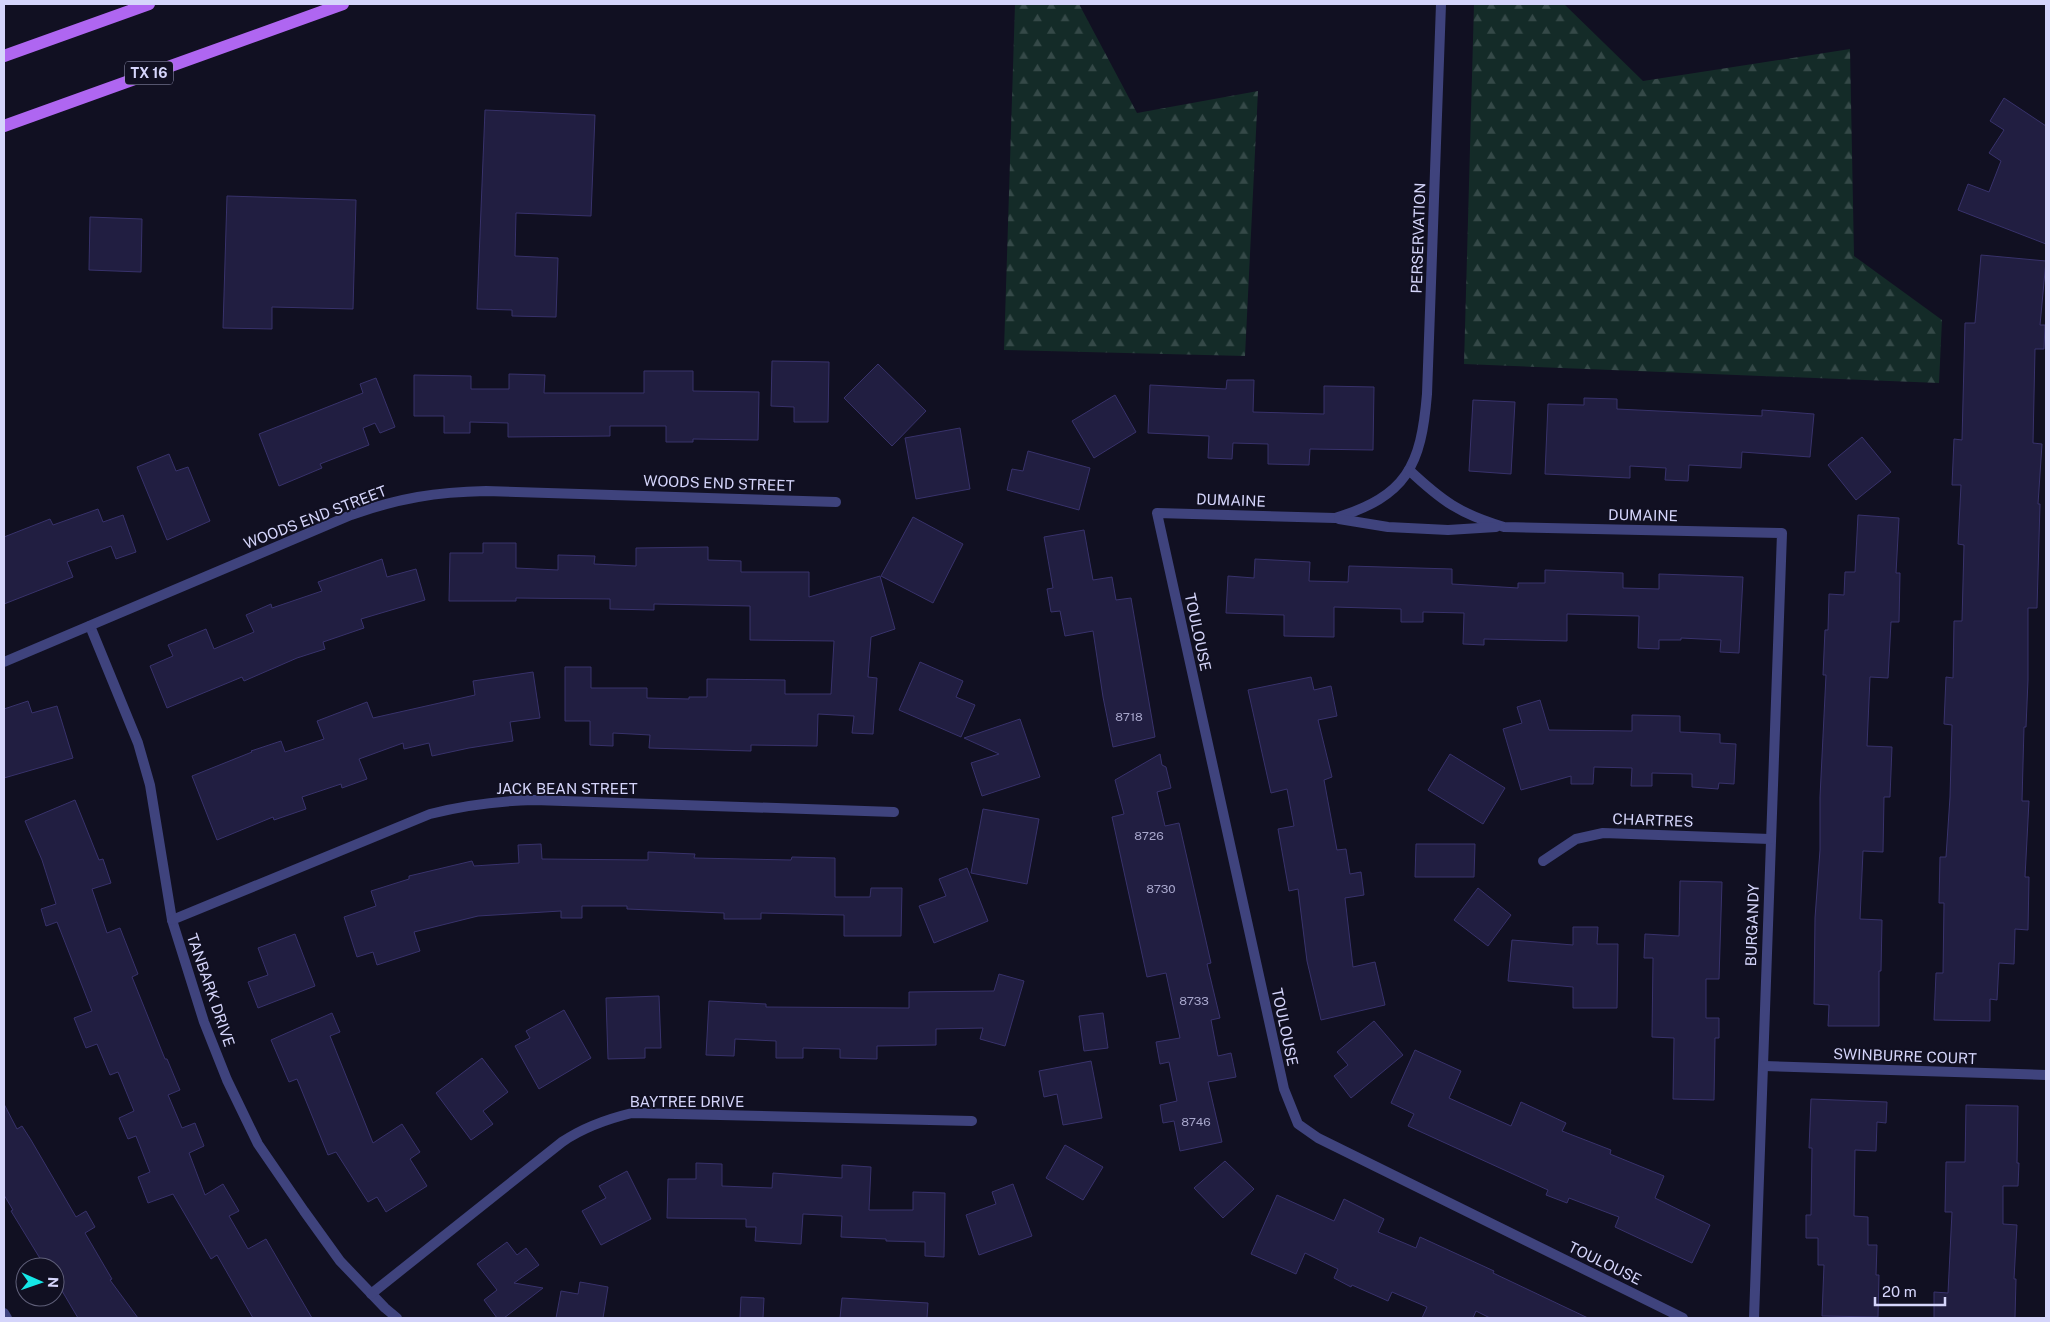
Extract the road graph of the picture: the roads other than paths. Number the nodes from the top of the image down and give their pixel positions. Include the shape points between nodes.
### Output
1 (149, 4) edge
2 (343, 4) edge
3 (1441, 4) edge
4 (4, 56) edge
5 (4, 126) edge
6 (1409, 470) junction
7 (836, 502) dead end
8 (1157, 513) joint
9 (1335, 518) junction
10 (1504, 527) junction
11 (1782, 533) joint
12 (90, 626) junction
13 (4, 662) edge
14 (894, 812) dead end
15 (1770, 839) junction
16 (1543, 861) dead end
17 (172, 920) junction
18 (1764, 1066) junction
19 (2046, 1075) edge
20 (972, 1121) dead end
21 (371, 1294) junction
22 (4, 1314) edge
23 (7, 1318) edge
24 (397, 1318) edge
25 (1683, 1318) edge
26 (1754, 1318) edge

1 - 4 main road
2 - 5 main road, TX 16
3 - 6 street, PERSERVATION via 1427,394 1420,447
6 - 9 street, DUMAINE via 1380,500 1363,510
6 - 10 street, DUMAINE via 1454,508
7 - 12 street, WOODS END STREET via 486,491 414,496 352,515
8 - 9 street, DUMAINE
8 - 25 street, TOULOUSE via 1284,1089 1298,1124 1327,1142
9 - 10 street, DUMAINE via 1388,528 1448,530
10 - 11 street, DUMAINE
11 - 15 street, BURGANDY
12 - 13 street, WOODS END STREET
12 - 17 street, TANBARK DRIVE via 138,743 150,785
14 - 17 street, JACK BEAN STREET via 534,800 463,806 430,814
15 - 16 street, CHARTRES via 1603,833 1576,839
15 - 18 street, BURGANDY
17 - 21 street, TANBARK DRIVE via 204,1022 258,1144 340,1261
18 - 19 street, SWINBURRE COURT
18 - 26 street, BURGANDY
20 - 21 street, BAYTREE DRIVE via 632,1113 603,1120 562,1142
21 - 24 street, TANBARK DRIVE
22 - 23 street

